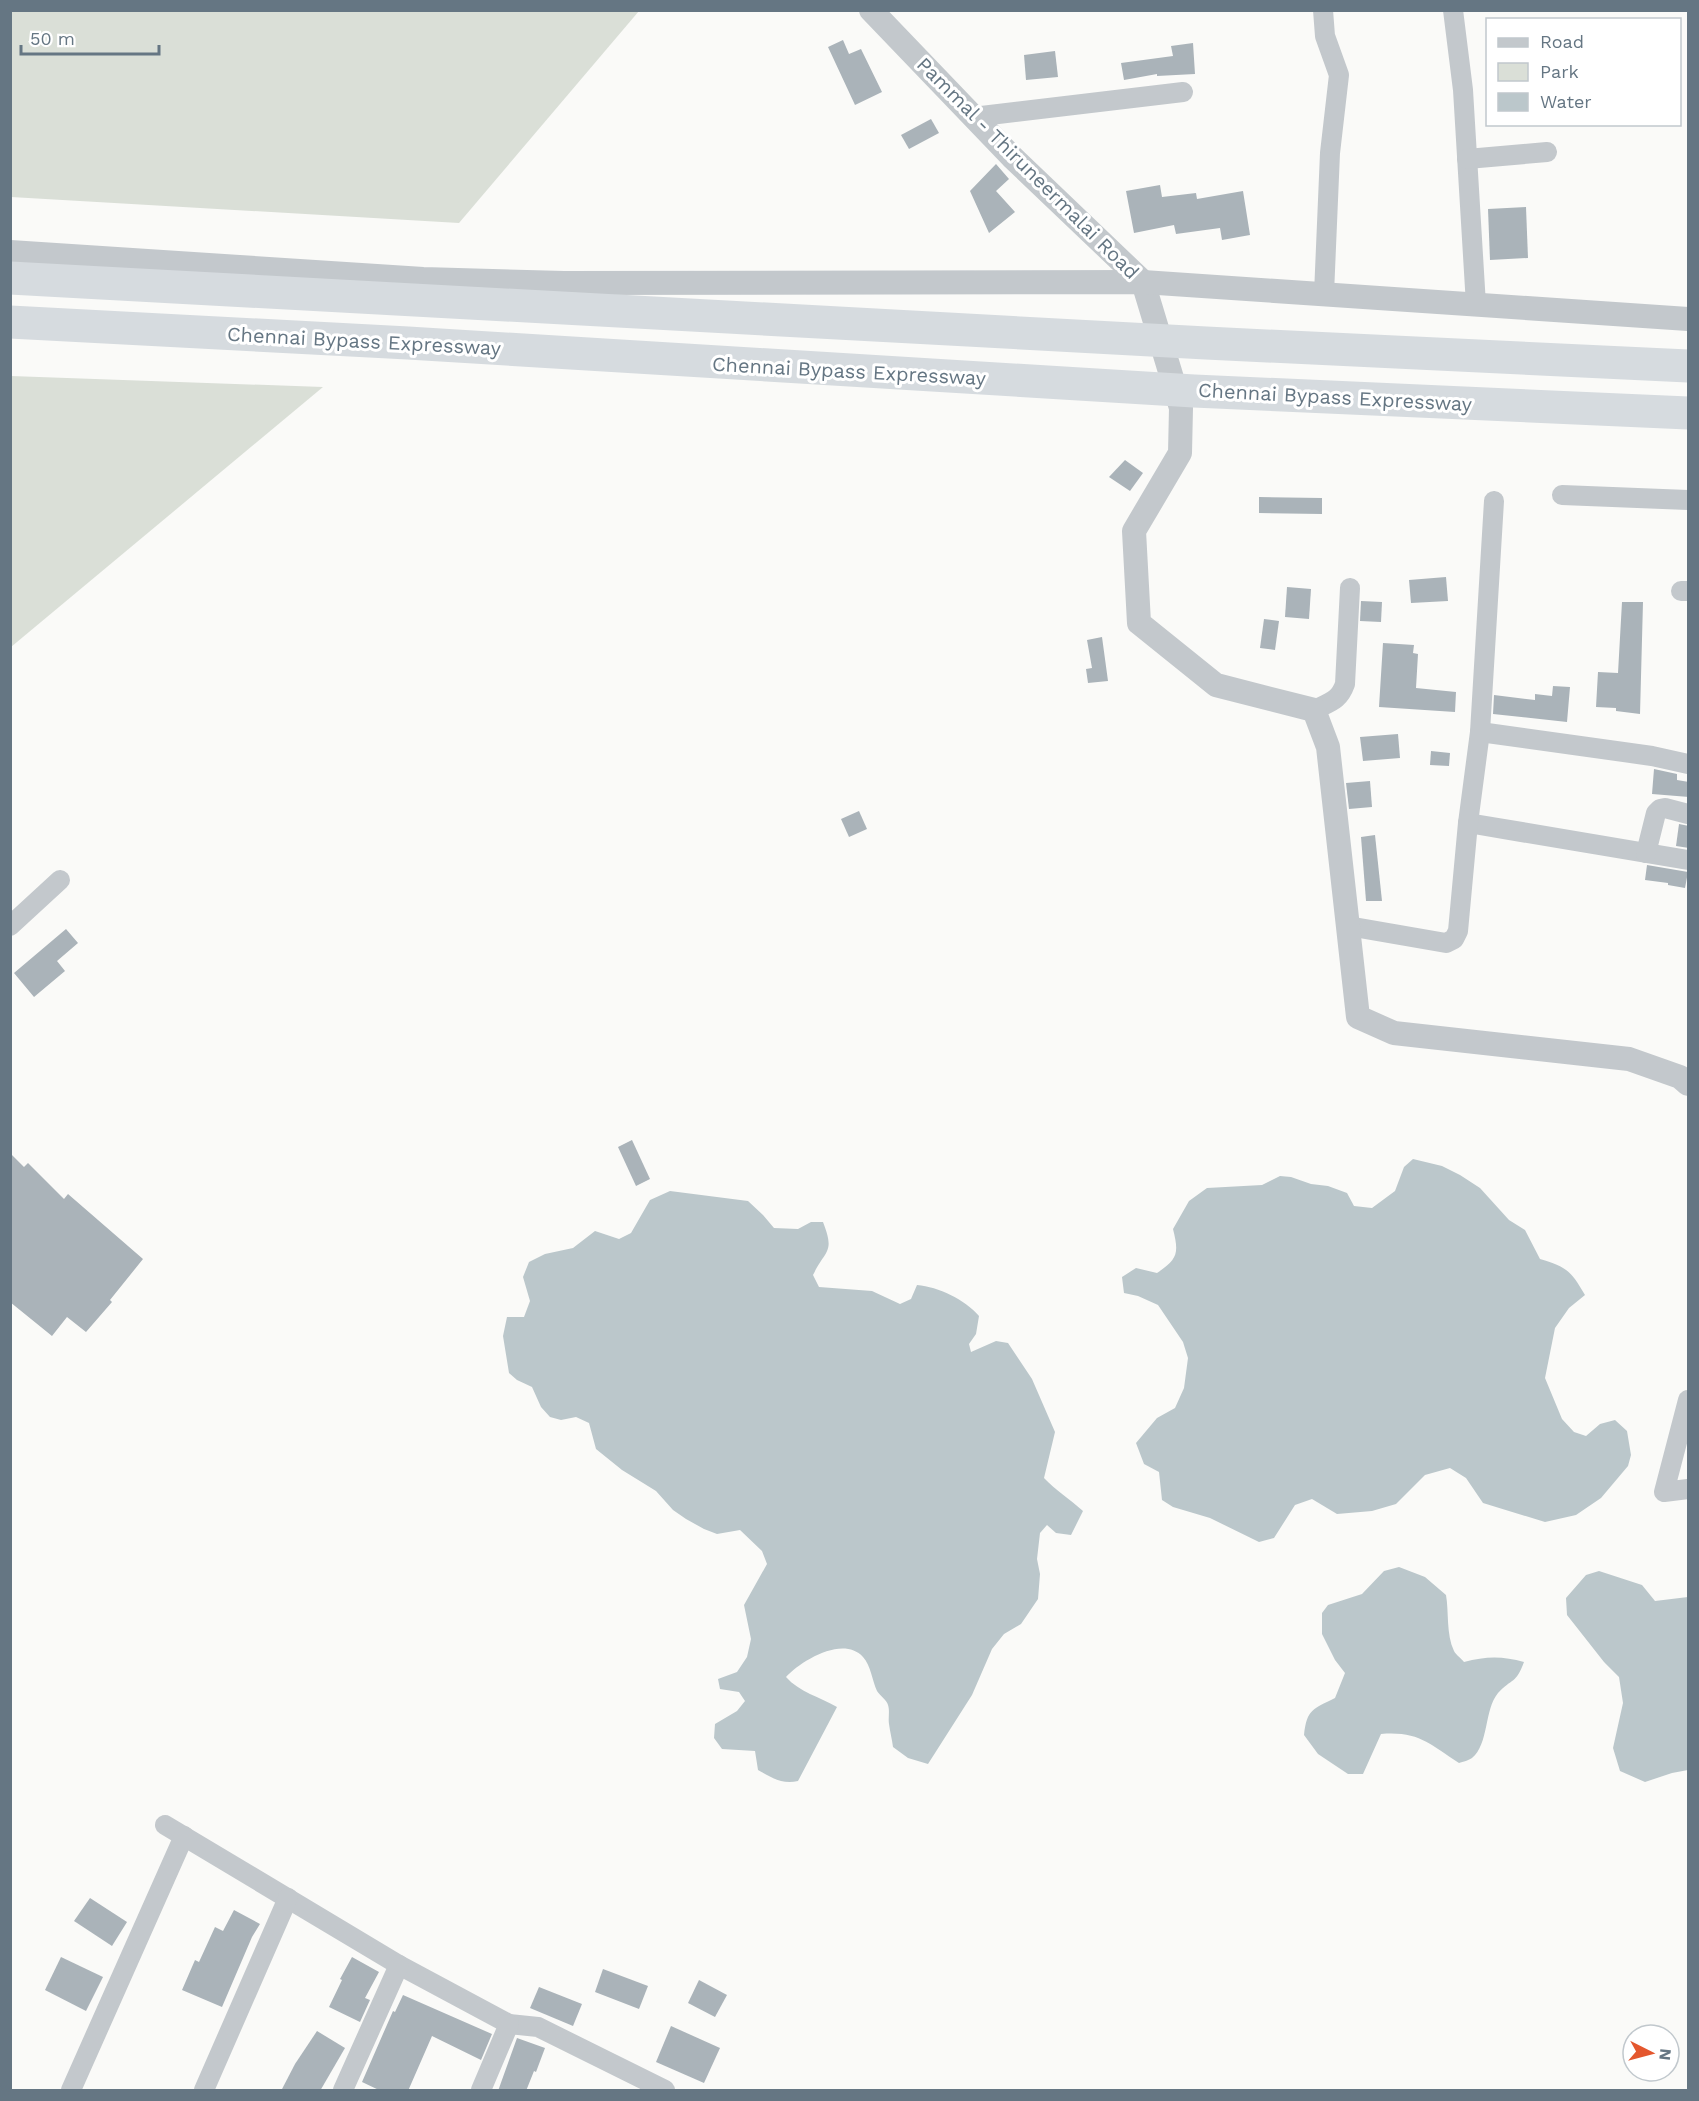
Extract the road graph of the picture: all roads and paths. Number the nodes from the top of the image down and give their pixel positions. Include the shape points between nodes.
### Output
1 (871, 10) edge
2 (1323, 10) edge
3 (1453, 10) edge
4 (1183, 93) dead end
5 (973, 117) junction
6 (1547, 152) dead end
7 (1467, 159) junction
8 (10, 252) edge
9 (10, 278) edge
10 (1143, 282) junction
11 (416, 289) junction
12 (1324, 294) junction
13 (562, 295) junction
14 (1476, 305) junction
15 (1689, 319) edge
16 (10, 322) edge
17 (1689, 366) edge
18 (1689, 413) edge
19 (1562, 495) dead end
20 (1689, 500) edge
21 (1494, 501) dead end
22 (1350, 588) dead end
23 (1314, 710) junction
24 (1480, 732) junction
25 (1689, 764) edge
26 (1689, 814) edge
27 (1468, 823) junction
28 (1646, 853) junction
29 (1689, 860) edge
30 (60, 880) dead end
31 (10, 926) edge
32 (1348, 926) junction
33 (1689, 1084) edge
34 (1689, 1400) edge
35 (1689, 1489) edge
36 (165, 1825) dead end
37 (184, 1836) junction
38 (288, 1899) junction
39 (399, 1965) junction
40 (509, 2024) junction
41 (627, 2082) edge
42 (71, 2091) edge
43 (204, 2091) edge
44 (343, 2091) edge
45 (481, 2091) edge
46 (665, 2091) edge

1 - 5 street, Pammal - Thiruneermalai Road
2 - 12 street via 1325,36 1338,75 1330,153
3 - 7 street
4 - 5 street
5 - 10 street, Pammal - Thiruneermalai Road
6 - 7 street
7 - 14 street
8 - 11 street
9 - 11 highway
10 - 12 street
10 - 13 street
10 - 23 street, Pammal - Thiruneermalai Road via 1181,408 1180,453 1134,531 1139,623 1215,685
11 - 13 highway
12 - 14 street
13 - 17 highway via 1091,337
14 - 15 street
16 - 18 highway, Chennai Bypass Expressway via 1094,386
19 - 20 street
21 - 24 street
22 - 23 street via 1345,684 1335,700
23 - 32 street via 1328,747
24 - 25 street
24 - 27 street
26 - 28 street via 1660,808
27 - 28 street
27 - 32 street via 1458,931 1454,939 1446,943
28 - 29 street
30 - 31 street
32 - 33 street via 1358,1017 1394,1033 1629,1059
34 - 35 street via 1664,1492
36 - 37 street
37 - 38 street
37 - 42 street
38 - 39 street
38 - 43 street
39 - 40 street
39 - 44 street
40 - 41 street via 538,2027
40 - 45 street
41 - 46 street

